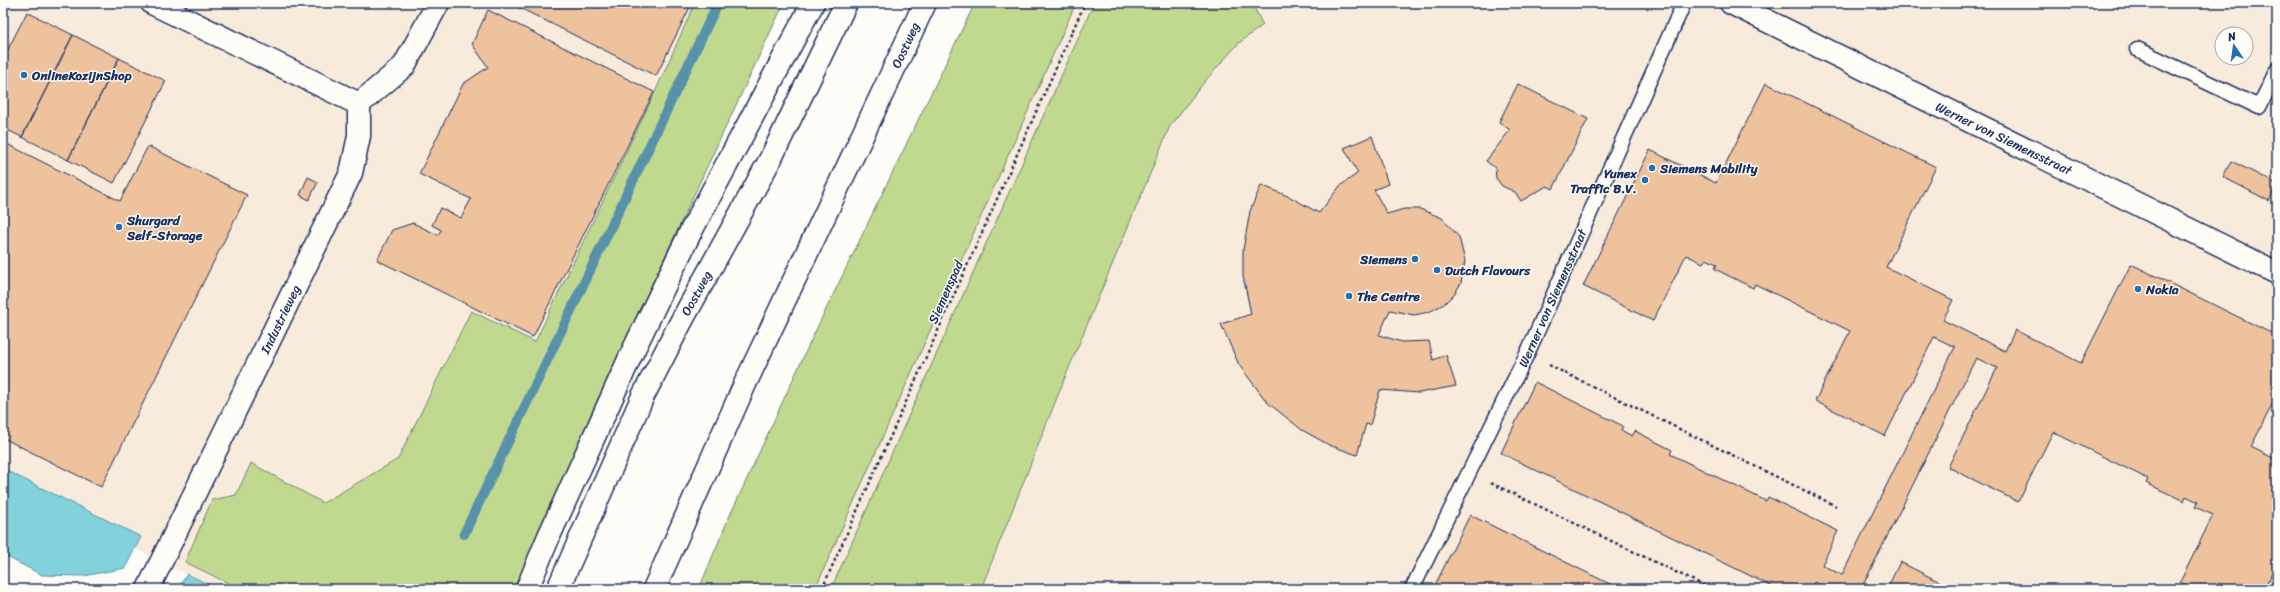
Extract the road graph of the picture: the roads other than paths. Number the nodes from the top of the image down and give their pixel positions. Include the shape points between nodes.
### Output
1 (152, 3) edge
2 (438, 3) edge
3 (814, 3) edge
4 (846, 3) edge
5 (925, 3) edge
6 (938, 3) edge
7 (1684, 3) edge
8 (1731, 3) edge
9 (906, 42) junction
10 (2137, 49) dead end
11 (2277, 70) edge
12 (359, 104) junction
13 (2277, 273) edge
14 (148, 589) edge
15 (528, 589) edge
16 (558, 589) edge
17 (654, 589) edge
18 (1412, 589) edge

1 - 12 main road
2 - 12 main road via 404,66
3 - 15 main road via 690,233 596,431
4 - 16 main road, Oostweg via 777,146 681,322 644,396
5 - 9 main road, Oostweg
6 - 9 main road
7 - 18 lane, Werner von Siemensstraat via 1527,354
8 - 13 main road, Werner von Siemensstraat
9 - 17 main road, Oostweg via 742,391
10 - 11 lane via 2259,107
12 - 14 main road, Industrieweg via 359,136 351,173

